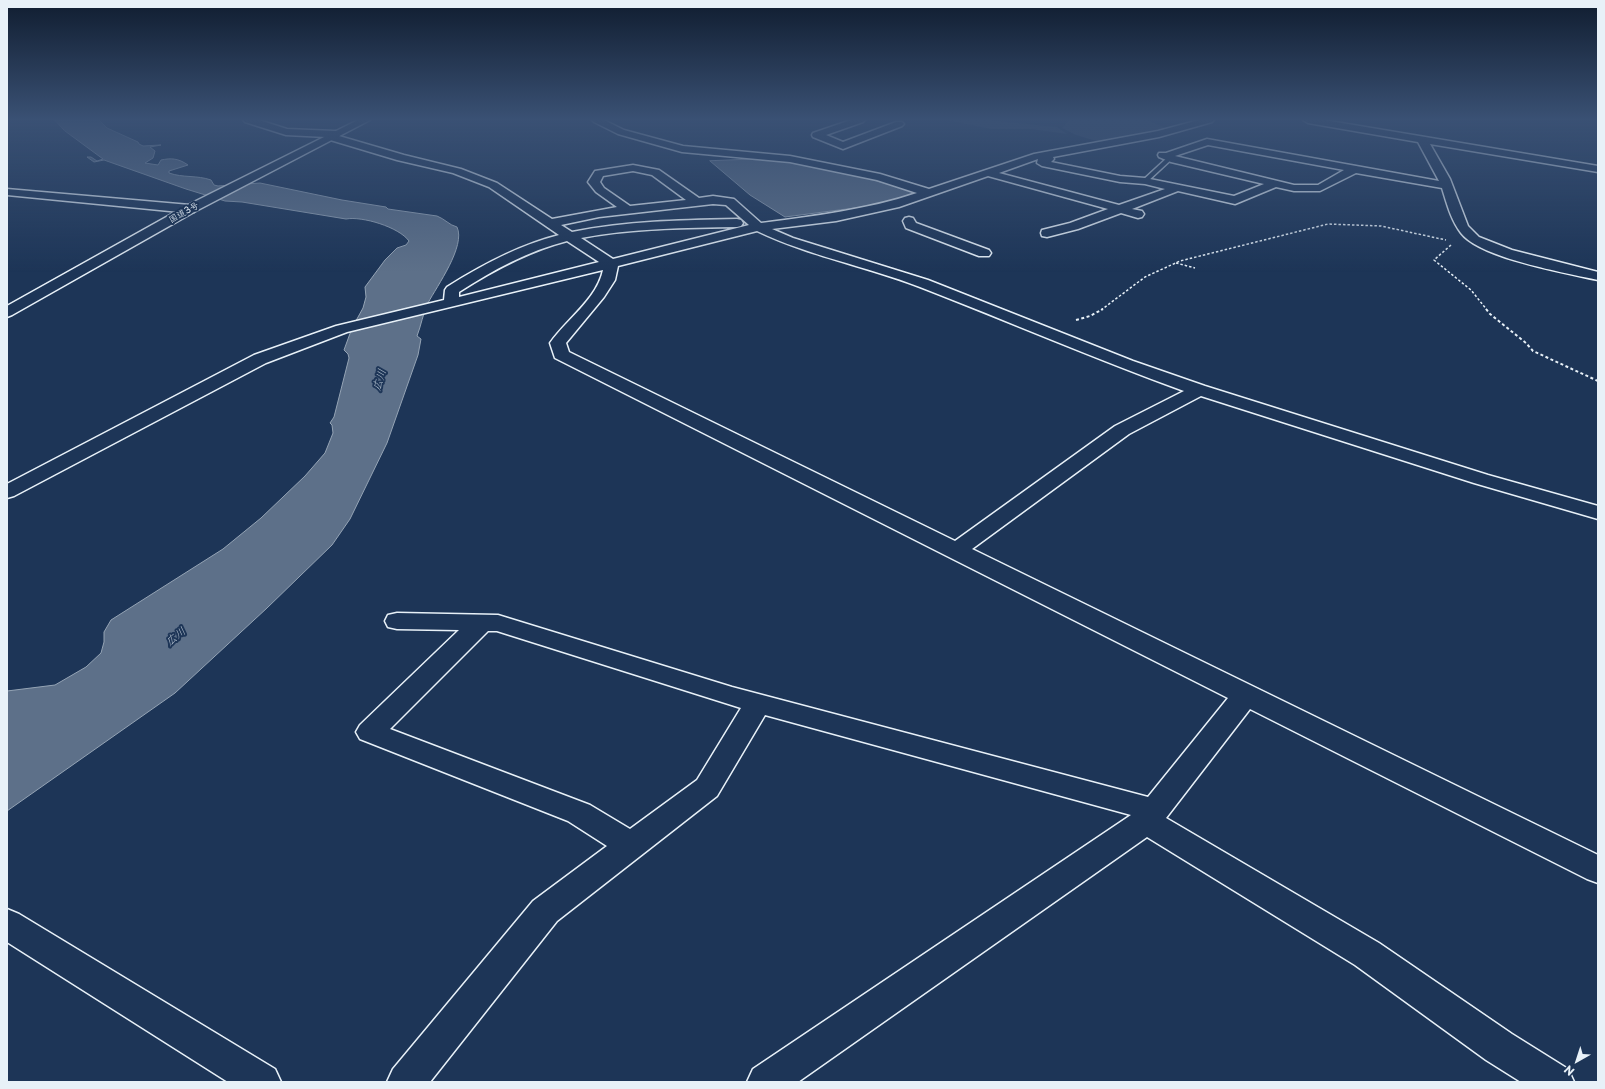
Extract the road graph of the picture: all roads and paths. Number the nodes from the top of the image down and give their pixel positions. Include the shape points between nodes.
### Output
1 (264, 171) edge
2 (456, 171) edge
3 (614, 171) edge
4 (649, 171) edge
5 (849, 171) edge
6 (994, 171) edge
7 (1080, 171) edge
8 (1155, 171) edge
9 (1222, 171) edge
10 (1352, 171) edge
11 (1365, 171) edge
12 (1439, 171) edge
13 (988, 173) junction
14 (1145, 181) junction
15 (1274, 184) junction
16 (1447, 186) junction
17 (1177, 188) junction
18 (7, 192) edge
19 (929, 193) junction
20 (697, 202) junction
21 (876, 208) junction
22 (190, 209) junction
23 (1118, 209) junction
24 (628, 210) junction
25 (1138, 214) dead end
26 (909, 221) junction
27 (550, 223) junction
28 (923, 223) dead end
29 (755, 225) junction
30 (1047, 233) dead end
31 (570, 236) junction
32 (1460, 244) junction
33 (1485, 245) junction
34 (984, 253) dead end
35 (1176, 262) junction
36 (610, 264) junction
37 (1195, 268) dead end
38 (1598, 276) edge
39 (445, 305) junction
40 (7, 312) edge
41 (1041, 331) junction
42 (1598, 381) edge
43 (1199, 390) junction
44 (7, 492) edge
45 (1598, 513) edge
46 (957, 550) junction
47 (397, 621) dead end
48 (481, 623) junction
49 (1246, 695) junction
50 (758, 703) junction
51 (1150, 815) junction
52 (631, 845) junction
53 (1598, 870) edge
54 (7, 924) edge
55 (262, 1082) edge
56 (406, 1082) edge
57 (766, 1082) edge
58 (1555, 1082) edge

1 - 22 main road, 国道3号
2 - 27 main road via 493,185
3 - 24 main road via 599,173 594,182 600,190
4 - 20 main road via 655,172
5 - 19 main road via 880,177
6 - 13 main road
7 - 14 main road
8 - 14 lane
9 - 15 main road
10 - 15 main road via 1320,188 1294,188
11 - 16 main road
12 - 16 main road
13 - 19 main road
13 - 23 main road
14 - 17 main road
15 - 17 main road via 1236,200
16 - 33 main road via 1467,234
17 - 23 main road
18 - 22 main road
19 - 21 main road via 899,204
20 - 24 main road
20 - 29 main road via 730,202
21 - 26 main road
21 - 29 main road via 836,217
22 - 40 main road, 国道3号
23 - 25 main road
23 - 30 main road via 1074,226
24 - 27 main road
26 - 28 main road
26 - 34 main road via 910,224
27 - 31 main road
29 - 31 main road via 644,225
29 - 36 main road
29 - 41 main road via 803,246 923,284
31 - 36 main road
31 - 39 main road via 536,246 482,270 452,290
32 - 33 path
32 - 35 path via 1396,228 1336,223
32 - 42 path via 1452,243 1434,260 1471,290 1490,314 1533,351
33 - 38 main road via 1516,256
35 - 37 path
35 - 41 path via 1145,277 1090,316
36 - 39 main road
36 - 46 main road via 608,280 558,343 561,355
39 - 44 main road via 342,329 260,359
41 - 43 main road
43 - 45 main road
43 - 46 main road via 1122,430
46 - 49 main road
47 - 48 main road
48 - 50 main road via 498,624 728,696
48 - 52 main road via 370,732 579,813
49 - 51 main road
49 - 53 main road
50 - 51 main road
50 - 52 main road via 707,788
51 - 57 main road
51 - 58 main road via 1367,954 1499,1048
52 - 56 main road via 545,911
54 - 55 main road

